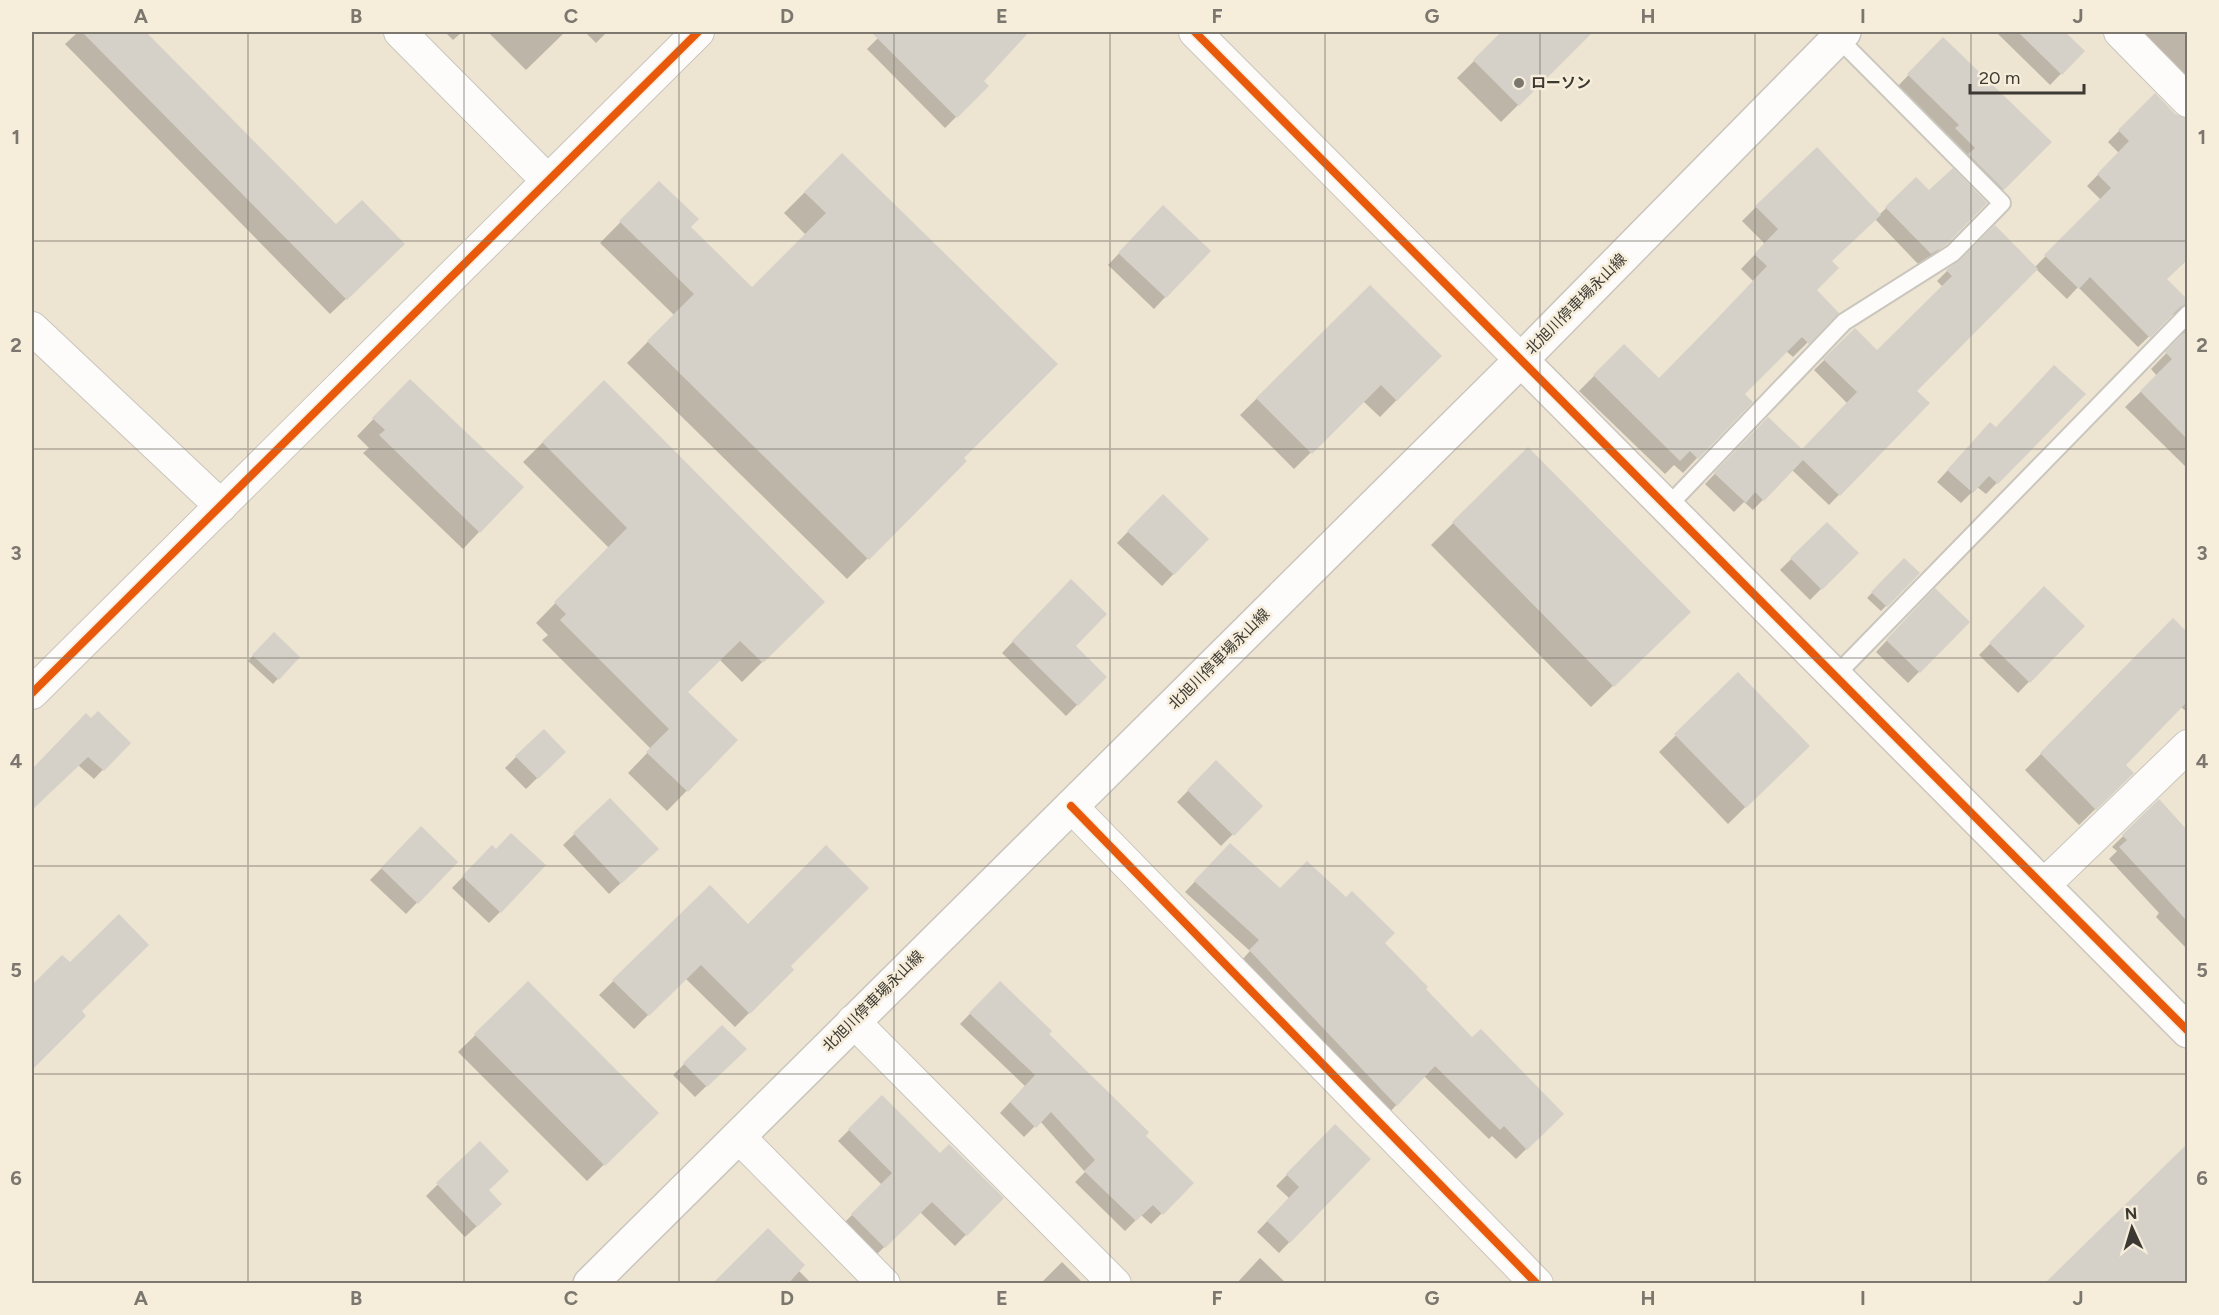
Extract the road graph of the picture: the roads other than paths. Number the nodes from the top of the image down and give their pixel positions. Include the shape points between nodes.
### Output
1 (400, 32) edge
2 (698, 32) edge
3 (1195, 32) edge
4 (2120, 32) edge
5 (1841, 35) edge
6 (2187, 101) edge
7 (548, 182) junction
8 (2187, 314) edge
9 (32, 328) edge
10 (1521, 360) junction
11 (221, 506) junction
12 (1667, 507) junction
13 (1835, 676) junction
14 (32, 693) edge
15 (2187, 746) edge
16 (1071, 806) junction
17 (2044, 885) junction
18 (853, 1021) junction
19 (2187, 1031) edge
20 (739, 1137) junction
21 (590, 1284) edge
22 (884, 1284) edge
23 (1115, 1284) edge
24 (1538, 1284) edge

1 - 7 street
2 - 7 street
3 - 10 street
4 - 6 street
5 - 10 main road, 北旭川停車場永山線
5 - 12 lane via 2001,203 1953,253 1844,322
7 - 11 street
8 - 13 lane
9 - 11 street
10 - 12 main road
10 - 16 main road, 北旭川停車場永山線
11 - 14 street
12 - 13 main road
13 - 17 main road
15 - 17 street
16 - 18 main road, 北旭川停車場永山線
16 - 24 street
17 - 19 main road
18 - 20 main road, 北旭川停車場永山線
18 - 23 street
20 - 21 main road, 北旭川停車場永山線
20 - 22 street

